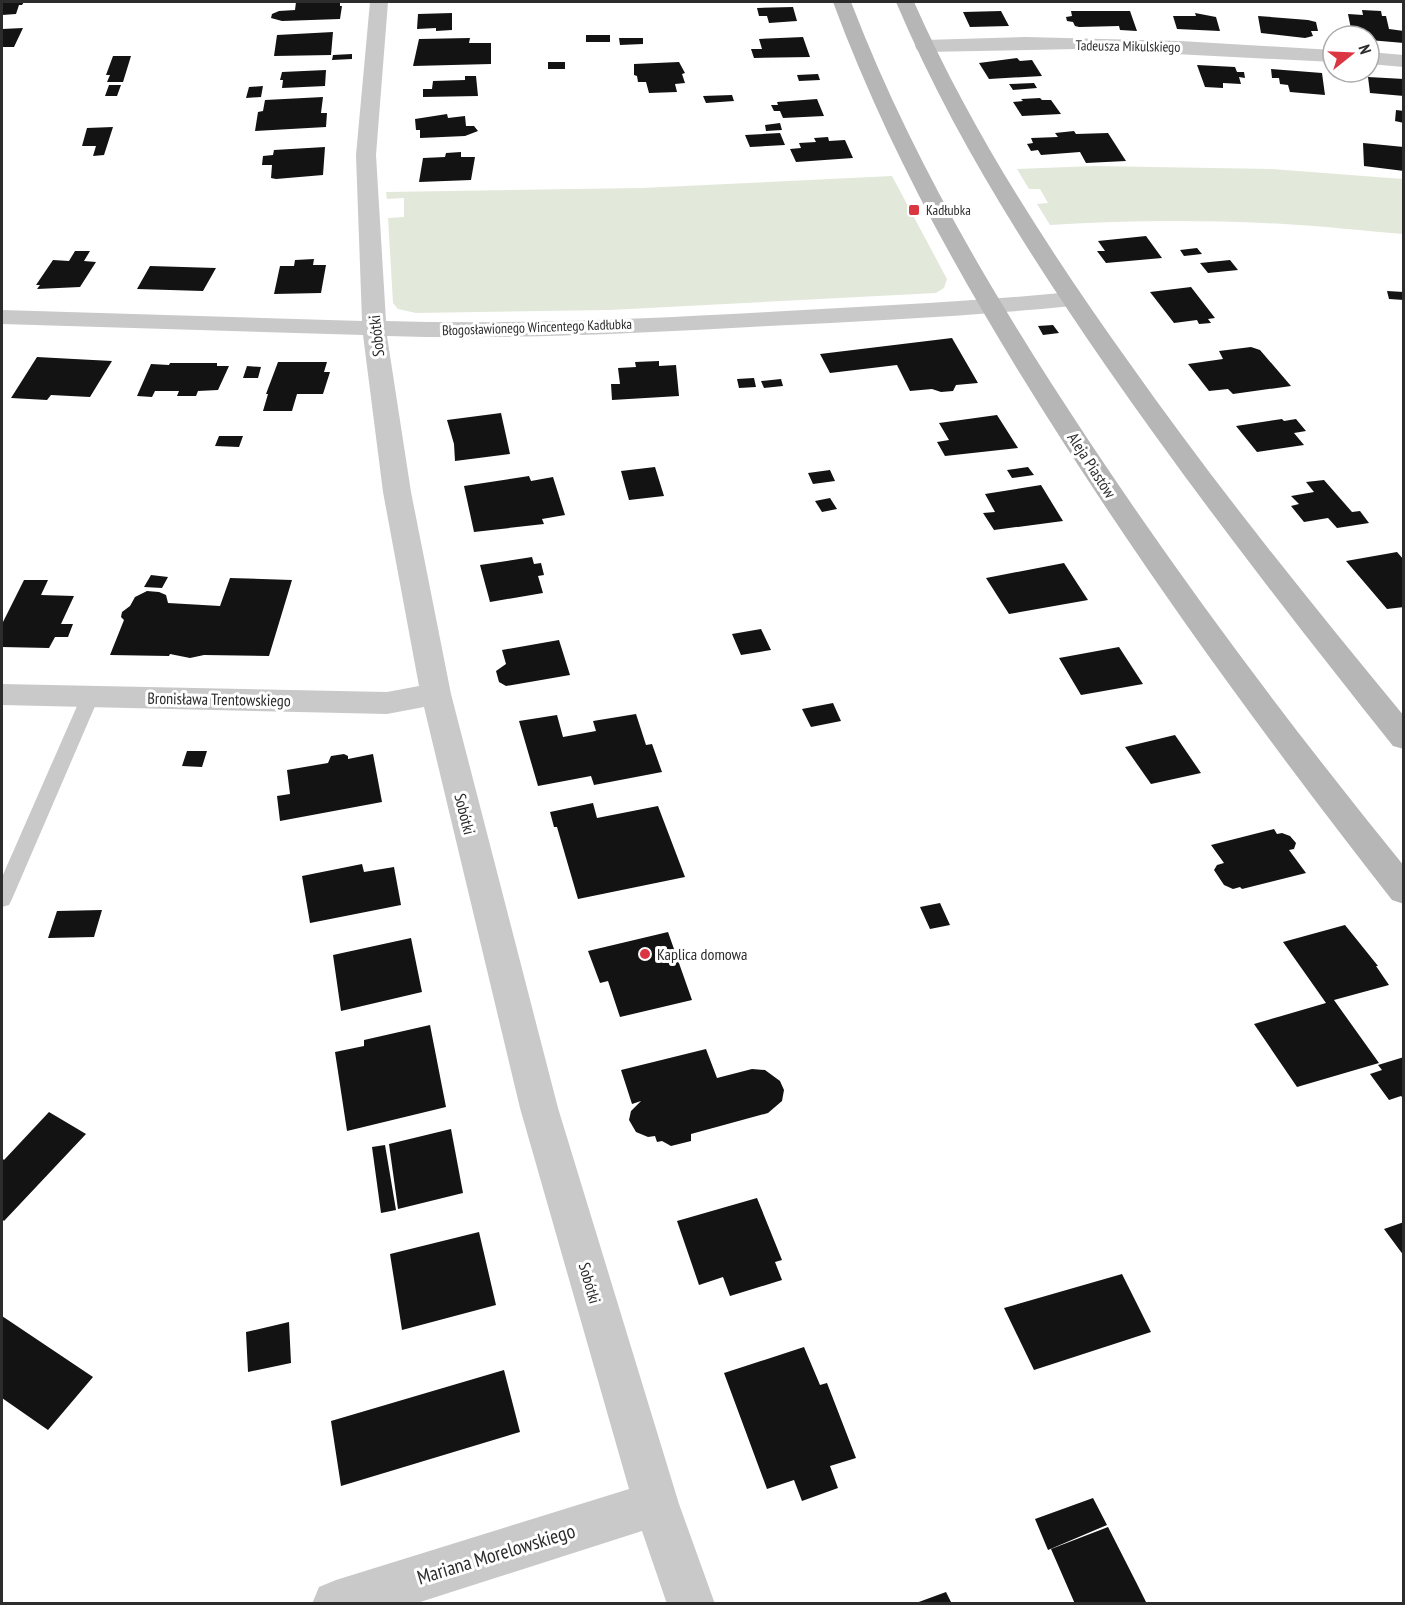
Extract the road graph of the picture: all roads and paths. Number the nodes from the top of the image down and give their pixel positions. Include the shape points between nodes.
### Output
1 (380, 2) edge
2 (842, 2) edge
3 (904, 2) edge
4 (924, 46) junction
5 (1321, 55) edge
6 (1381, 59) edge
7 (1404, 62) edge
8 (1072, 299) junction
9 (989, 307) junction
10 (2, 317) edge
11 (374, 329) junction
12 (436, 694) junction
13 (2, 695) edge
14 (90, 697) junction
15 (1404, 738) edge
16 (10, 857) edge
17 (1404, 891) edge
18 (2, 898) edge
19 (656, 1504) junction
20 (336, 1604) edge
21 (691, 1604) edge

1 - 11 street, Sobótki via 366,155
2 - 9 street, Aleja Piastów via 863,62 901,141
3 - 4 street
4 - 5 street, Tadeusza Mikulskiego via 1029,44
4 - 8 street via 956,111 1008,200
6 - 7 street
8 - 9 street, Błogosławionego Wincentego Kadłubka
8 - 15 street via 1198,479
9 - 11 street, Błogosławionego Wincentego Kadłubka via 470,331
9 - 17 street, Aleja Piastów via 1101,480 1235,671
10 - 11 street, Błogosławionego Wincentego Kadłubka
11 - 12 street, Sobótki via 397,492
12 - 14 street, Bronisława Trentowskiego via 387,702
12 - 19 street, Sobótki via 539,1108
13 - 14 street, Bronisława Trentowskiego
14 - 16 lane
16 - 18 lane
19 - 20 street, Mariana Morelowskiego
19 - 21 street, Sobótki

